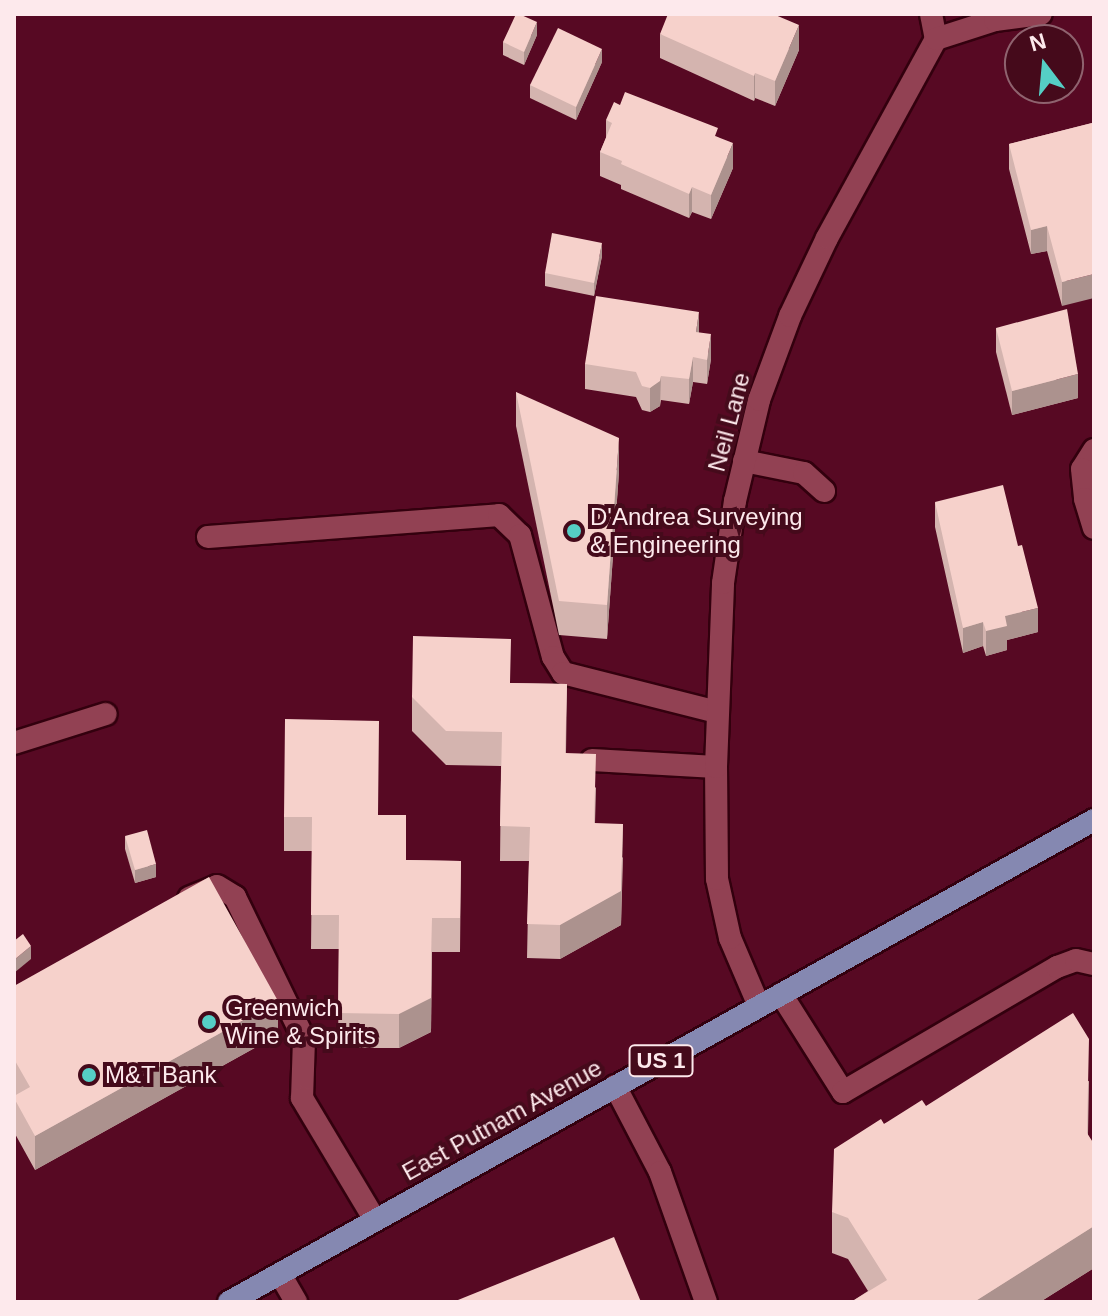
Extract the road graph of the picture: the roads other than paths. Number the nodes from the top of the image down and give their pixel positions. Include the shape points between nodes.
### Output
1 (931, 14) edge
2 (1041, 14) edge
3 (936, 39) junction
4 (1094, 450) edge
5 (744, 461) junction
6 (824, 491) dead end
7 (1094, 528) edge
8 (208, 537) dead end
9 (717, 712) junction
10 (106, 714) dead end
11 (14, 743) edge
12 (592, 760) edge
13 (716, 767) junction
14 (1094, 820) edge
15 (166, 911) edge
16 (1094, 964) edge
17 (781, 994) junction
18 (759, 1006) junction
19 (615, 1086) junction
20 (375, 1220) junction
21 (280, 1274) junction
22 (229, 1302) edge
23 (296, 1302) edge
24 (706, 1302) edge

1 - 3 street
2 - 3 street via 995,20
3 - 5 street, Neil Lane via 790,316 759,400
4 - 7 street via 1082,469
5 - 6 street via 804,473
5 - 9 street, Neil Lane via 723,583
8 - 9 street via 499,515 520,535 553,657 563,673
9 - 13 street, Neil Lane
10 - 11 street
12 - 13 street
13 - 18 street, Neil Lane via 717,879 730,938
14 - 17 main road, East Putnam Avenue / US 1
15 - 20 street via 217,886 235,897 304,1039 302,1098
16 - 17 street via 1076,960 1057,967 843,1092
17 - 18 main road, East Putnam Avenue / US 1
18 - 19 main road, East Putnam Avenue / US 1
19 - 20 main road, East Putnam Avenue / US 1
19 - 24 street via 660,1172
20 - 21 main road, East Putnam Avenue / US 1
21 - 22 main road, East Putnam Avenue / US 1
21 - 23 street

